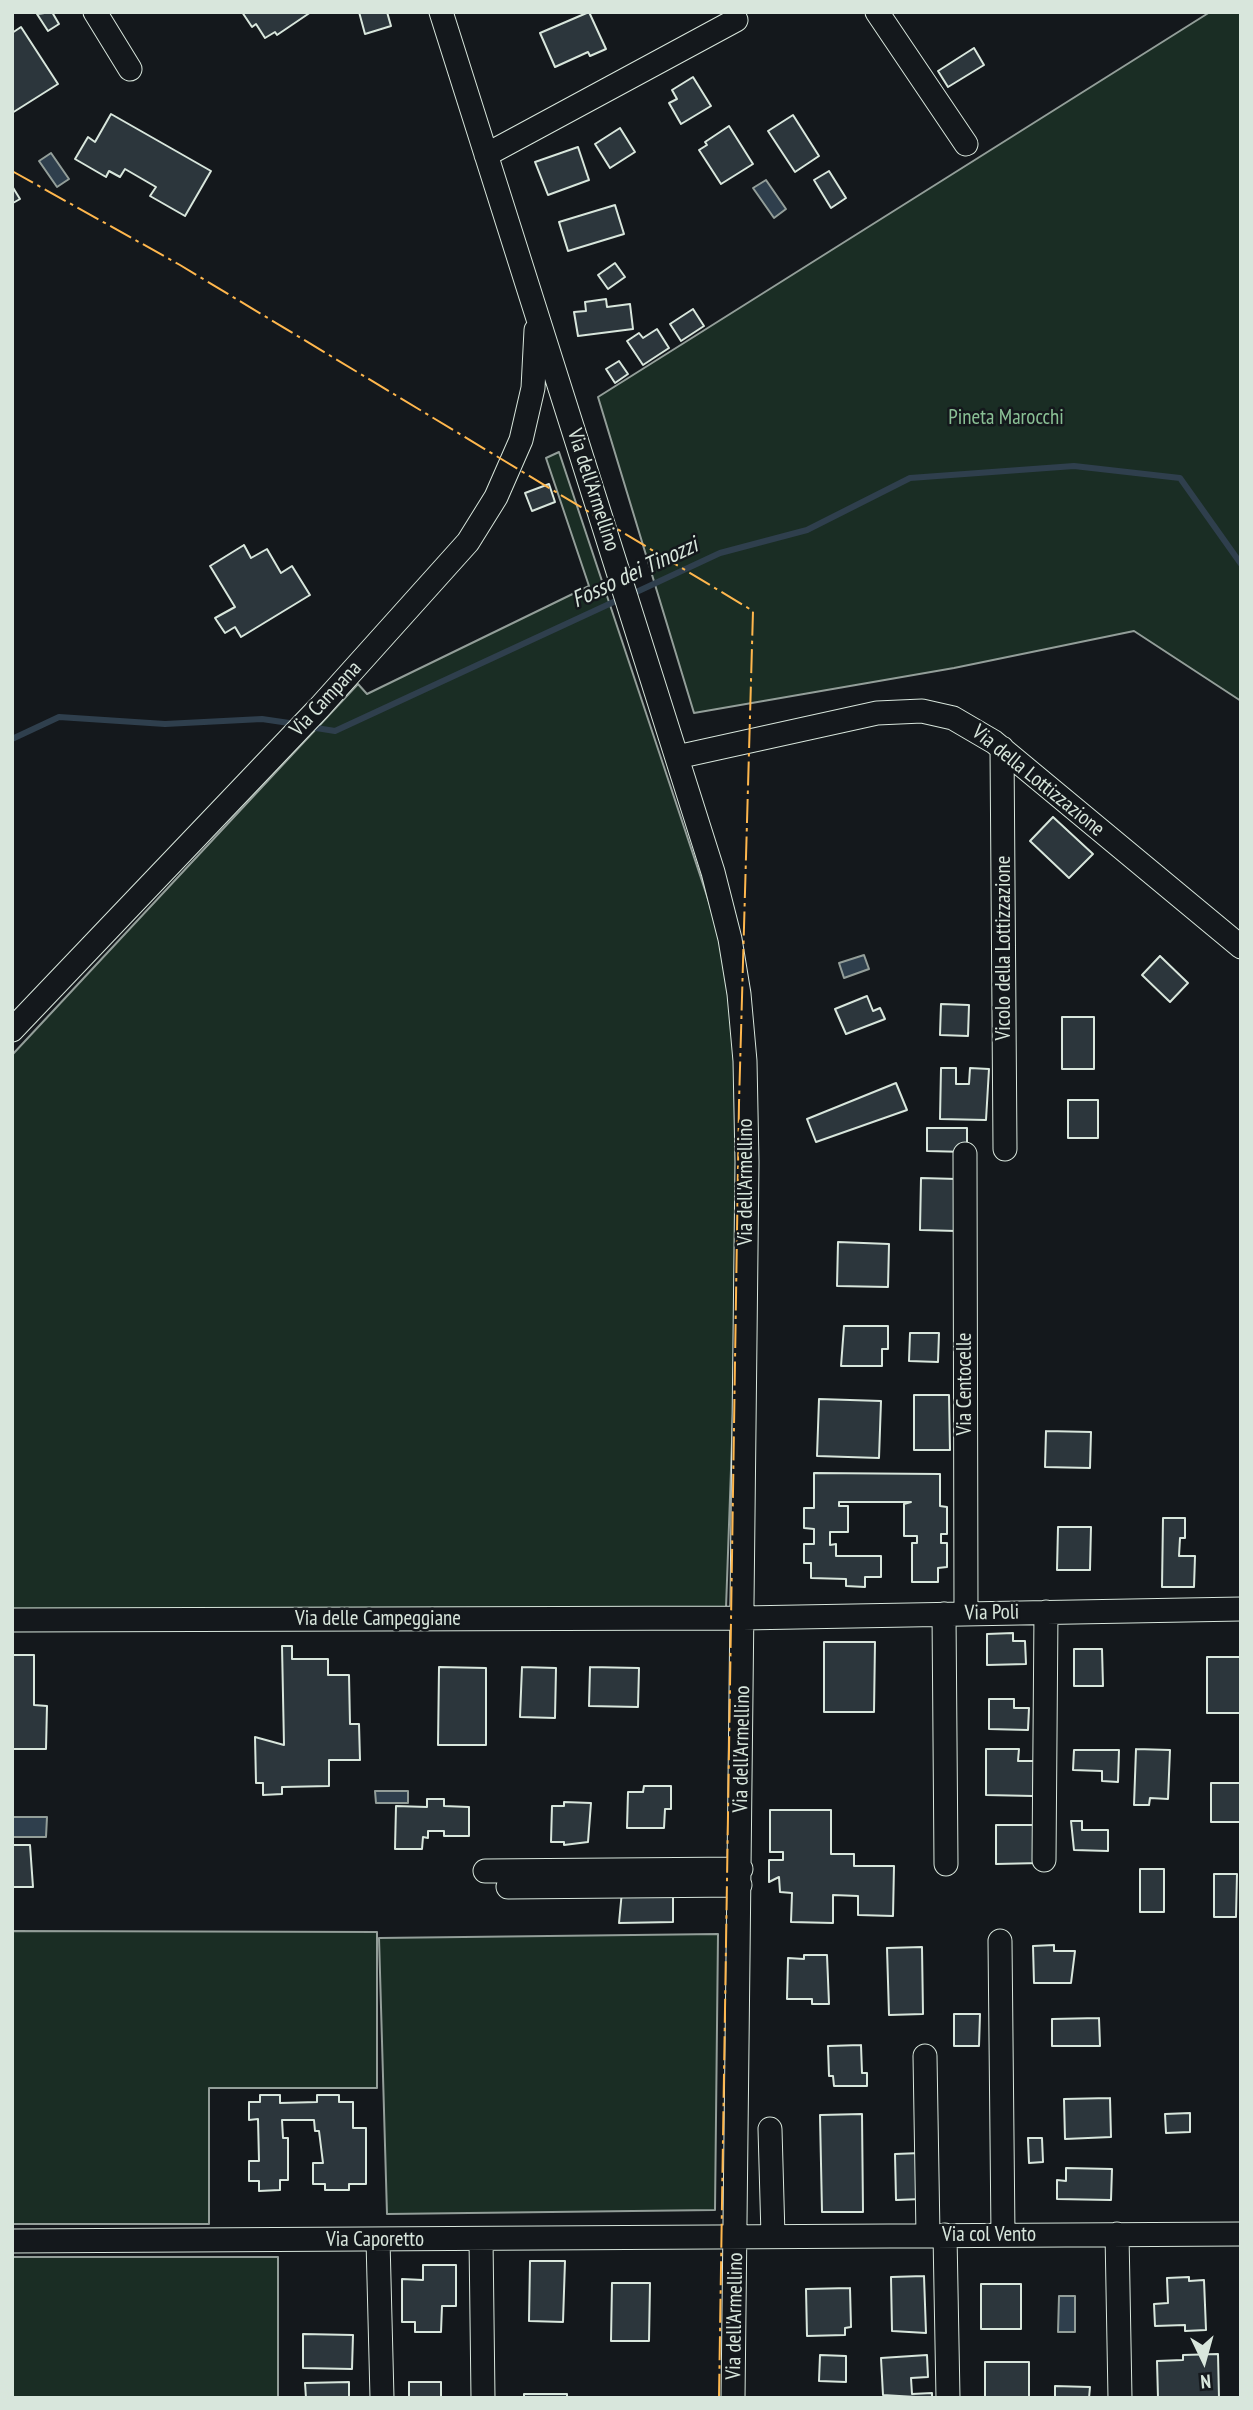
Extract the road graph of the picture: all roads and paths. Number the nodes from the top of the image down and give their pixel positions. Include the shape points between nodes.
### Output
1 (95, 12) edge
2 (441, 12) edge
3 (877, 12) edge
4 (736, 20) dead end
5 (130, 69) dead end
6 (966, 144) dead end
7 (486, 155) junction
8 (536, 313) junction
9 (1002, 748) junction
10 (677, 757) junction
11 (1241, 947) edge
12 (12, 1030) edge
13 (1005, 1149) dead end
14 (965, 1154) dead end
15 (1241, 1609) edge
16 (1046, 1612) junction
17 (955, 1614) junction
18 (743, 1618) junction
19 (12, 1620) edge
20 (1044, 1860) dead end
21 (946, 1864) dead end
22 (485, 1871) dead end
23 (741, 1877) junction
24 (508, 1887) dead end
25 (1000, 1941) dead end
26 (925, 2056) dead end
27 (770, 2129) dead end
28 (1117, 2234) junction
29 (1241, 2234) edge
30 (937, 2235) junction
31 (1003, 2235) junction
32 (737, 2236) junction
33 (773, 2236) junction
34 (481, 2239) junction
35 (378, 2240) junction
36 (12, 2241) edge
37 (382, 2398) edge
38 (483, 2398) edge
39 (733, 2398) edge
40 (948, 2398) edge
41 (1120, 2398) edge

1 - 5 street
2 - 7 street, Via dell'Armellino
3 - 6 street
4 - 7 street
7 - 8 street, Via dell'Armellino
8 - 10 street, Via dell'Armellino
8 - 12 street, Via Campana via 529,409 518,447 476,531 319,708
9 - 10 street, Via della Lottizzazione via 961,720 902,710
9 - 11 street, Via della Lottizzazione
9 - 13 street, Vicolo della Lottizzazione
10 - 18 street, Via dell'Armellino via 725,919 743,1034 747,1162
14 - 17 street, Via Centocelle
15 - 16 street, Via Poli
16 - 17 street, Via Poli
16 - 20 street
17 - 18 street, Via Poli
17 - 21 street, Via Centocelle
18 - 19 street, Via delle Campeggiane
18 - 23 street, Via dell'Armellino
22 - 23 street
23 - 24 street
23 - 32 street, Via dell'Armellino
25 - 31 street
26 - 30 street
27 - 33 street
28 - 29 street, Via col Vento
28 - 31 street, Via col Vento
28 - 41 street
30 - 31 street, Via col Vento
30 - 33 street, Via col Vento
30 - 40 street
32 - 33 street, Via col Vento
32 - 34 street, Via Caporetto
32 - 39 street, Via dell'Armellino
34 - 35 street, Via Caporetto
34 - 38 street
35 - 36 street, Via Caporetto
35 - 37 street

